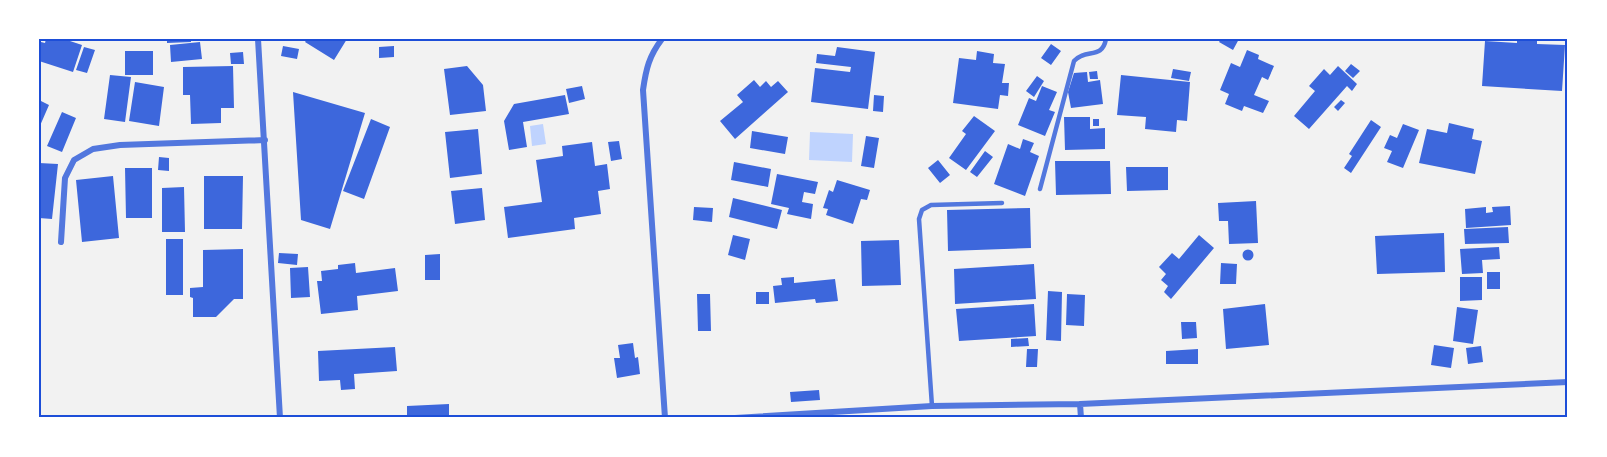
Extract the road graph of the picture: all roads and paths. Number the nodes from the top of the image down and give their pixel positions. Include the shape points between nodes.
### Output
1 (258, 39) edge
2 (662, 39) edge
3 (1106, 39) edge
4 (265, 140) junction
5 (1040, 189) dead end
6 (1002, 203) dead end
7 (61, 242) dead end
8 (1568, 382) edge
9 (1080, 404) junction
10 (932, 406) junction
11 (280, 418) edge
12 (665, 418) edge
13 (735, 418) edge
14 (1081, 418) edge

1 - 4 street
2 - 12 street via 646,66 643,91
3 - 5 lane via 1099,52 1079,55 1074,61
4 - 7 street via 93,149 74,159 65,178
4 - 11 street
6 - 10 lane via 931,205 922,210 919,219
8 - 9 street
9 - 10 street
9 - 14 street
10 - 13 street

